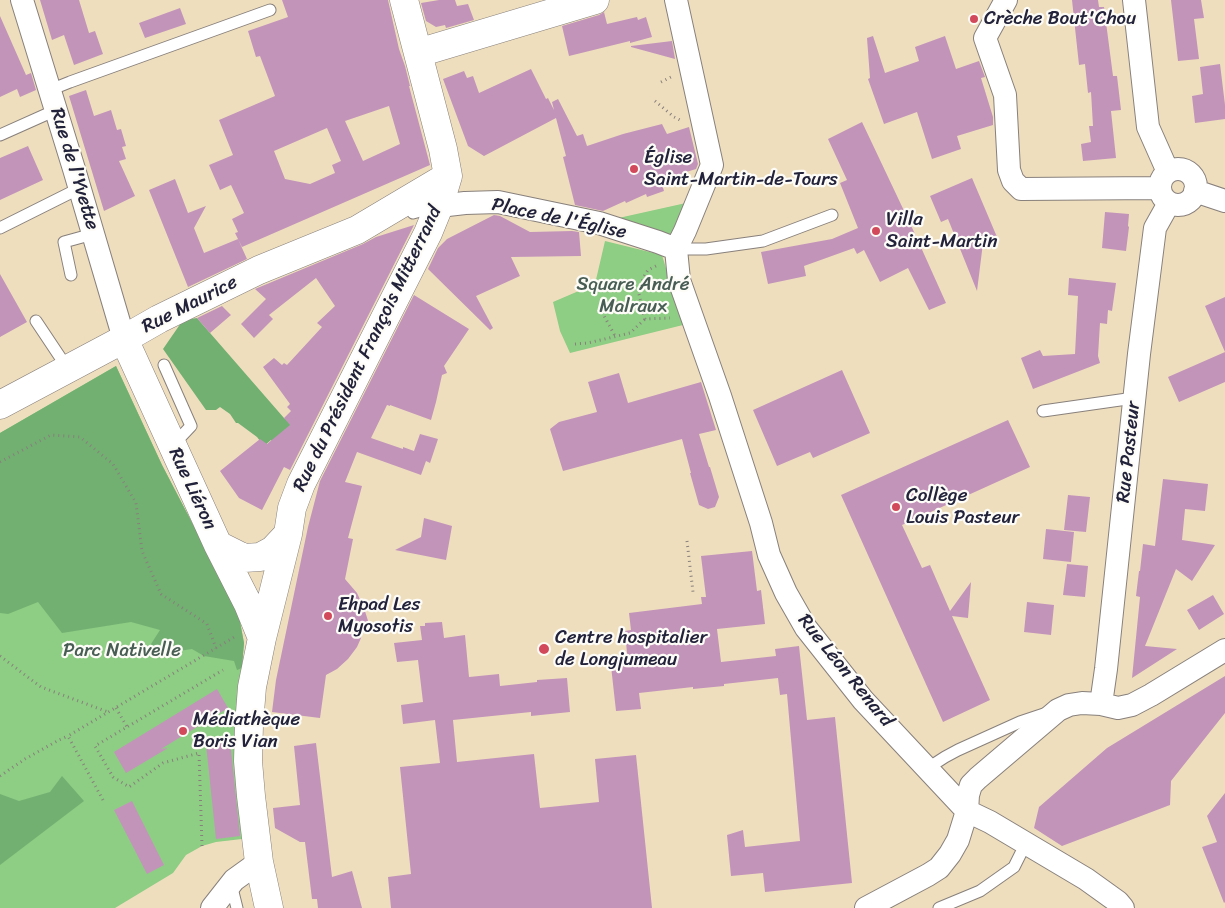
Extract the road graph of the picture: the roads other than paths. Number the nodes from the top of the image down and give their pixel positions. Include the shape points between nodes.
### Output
1 (22, 0) edge
2 (404, 0) edge
3 (595, 0) edge
4 (676, 0) edge
5 (1006, 0) edge
6 (1134, 0) edge
7 (270, 10) dead end
8 (418, 53) junction
9 (53, 100) junction
10 (0, 135) edge
11 (448, 176) junction
12 (1165, 187) junction
13 (80, 188) junction
14 (1195, 191) junction
15 (1225, 201) edge
16 (439, 206) junction
17 (384, 214) junction
18 (832, 215) dead end
19 (420, 223) junction
20 (0, 228) edge
21 (93, 234) junction
22 (676, 249) junction
23 (71, 275) dead end
24 (36, 321) dead end
25 (124, 339) junction
26 (164, 365) dead end
27 (68, 369) junction
28 (1134, 398) junction
29 (0, 405) edge
30 (1043, 410) dead end
31 (172, 445) junction
32 (288, 534) junction
33 (218, 545) junction
34 (262, 638) junction
35 (1225, 650) edge
36 (1101, 704) junction
37 (1058, 710) junction
38 (928, 768) junction
39 (967, 811) junction
40 (1026, 843) junction
41 (259, 862) junction
42 (231, 884) junction
43 (212, 908) edge
44 (236, 908) edge
45 (269, 908) edge
46 (866, 908) edge
47 (939, 908) edge
48 (1123, 908) edge

1 - 9 street, Rue de l'Yvette
2 - 8 main road, Rue du Président François Mitterrand
3 - 8 main road
4 - 22 street via 712,165
5 - 12 street via 985,38 1005,95 1009,170 1013,181 1021,189
6 - 12 street via 1148,127
7 - 9 lane via 70,82
8 - 11 main road, Rue du Président François Mitterrand
9 - 10 lane
9 - 13 street, Rue de l'Yvette
11 - 16 main road, Rue du Président François Mitterrand
11 - 17 main road, Rue Maurice
12 - 14 street via 1175,205 1188,202
12 - 14 street via 1174,169 1182,169 1193,177
12 - 28 street, Rue Pasteur via 1155,228
13 - 20 lane
13 - 21 street, Rue de l'Yvette
14 - 15 street
16 - 19 main road, Rue du Président François Mitterrand
16 - 22 street, Place de l'Église via 498,202 599,223
17 - 19 main road, Rue Maurice
17 - 25 main road, Rue Maurice via 357,230 259,270
18 - 22 lane via 763,240 706,249
19 - 32 main road, Rue du Président François Mitterrand via 301,484 292,508
21 - 23 lane via 64,242
21 - 25 street, Rue de l'Yvette
22 - 38 street, Rue Léon Renard via 679,280 723,406 769,555 786,593 806,628 864,700
24 - 27 lane
25 - 27 main road, Rue Maurice
25 - 31 main road, Rue Liéron
26 - 31 lane via 191,426
27 - 29 main road, Rue Maurice
28 - 30 lane
28 - 36 street, Rue Pasteur
31 - 33 main road, Rue Liéron
32 - 33 main road via 273,550 260,557 244,558
32 - 34 main road, Rue du Président François Mitterrand
33 - 34 main road, Rue Liéron
34 - 41 main road, Rue du Président François Mitterrand via 248,725 248,761
35 - 36 street via 1132,705 1118,708
36 - 37 street via 1082,703
37 - 38 lane via 990,735
37 - 39 street via 971,785
38 - 39 street, Rue Léon Renard
39 - 40 street, Rue Léon Renard
39 - 46 street via 958,840 938,868
40 - 47 lane via 1014,867 980,891
40 - 48 street, Rue Léon Renard via 1086,879
41 - 42 street
41 - 45 main road, Rue du Président François Mitterrand
42 - 43 street
42 - 44 lane

